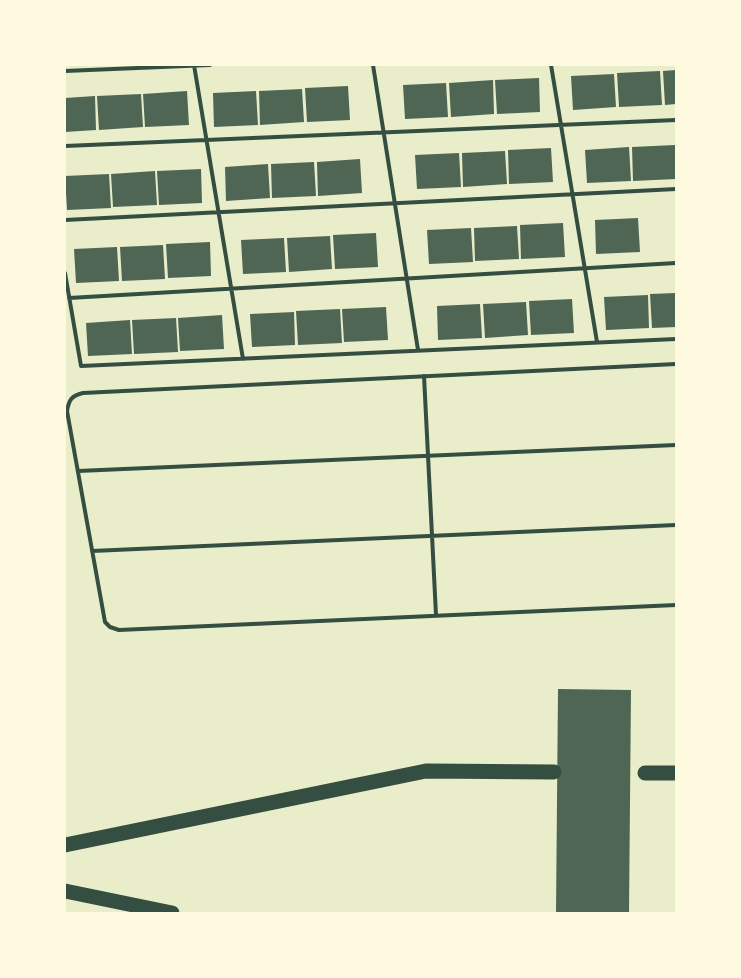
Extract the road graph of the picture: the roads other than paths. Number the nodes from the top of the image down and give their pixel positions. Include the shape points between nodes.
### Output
1 (194, 65) edge
2 (210, 65) edge
3 (373, 65) edge
4 (551, 65) edge
5 (65, 71) edge
6 (676, 120) edge
7 (560, 125) junction
8 (384, 132) junction
9 (206, 140) junction
10 (65, 146) edge
11 (676, 189) edge
12 (572, 194) junction
13 (395, 203) junction
14 (218, 212) junction
15 (65, 220) edge
16 (676, 263) edge
17 (584, 268) junction
18 (65, 273) edge
19 (407, 278) junction
20 (231, 288) junction
21 (69, 298) junction
22 (676, 339) edge
23 (596, 342) junction
24 (418, 350) junction
25 (243, 359) junction
26 (676, 364) edge
27 (424, 376) junction
28 (676, 445) edge
29 (428, 456) junction
30 (78, 471) junction
31 (676, 524) edge
32 (432, 535) junction
33 (92, 550) junction
34 (676, 604) edge
35 (436, 615) junction
36 (554, 772) dead end
37 (645, 773) dead end
38 (676, 773) edge
39 (65, 845) edge
40 (65, 891) edge
41 (172, 913) edge

1 - 2 lane
1 - 5 lane
1 - 9 lane
3 - 8 lane
4 - 7 lane
6 - 7 lane
7 - 8 lane
7 - 12 lane
8 - 9 lane
8 - 13 lane
9 - 10 lane
9 - 14 lane
11 - 12 lane
12 - 13 lane
12 - 17 lane
13 - 14 lane
13 - 19 lane
14 - 15 lane
14 - 20 lane
16 - 17 lane
17 - 19 lane
17 - 23 lane
18 - 21 lane
19 - 20 lane
19 - 24 lane
20 - 21 lane
20 - 25 lane
21 - 25 lane via 81,366
22 - 23 lane
23 - 24 lane
24 - 25 lane
26 - 27 lane
27 - 29 lane
27 - 30 lane via 83,393 74,396 67,411
28 - 29 lane
29 - 30 lane
29 - 32 lane
30 - 33 lane
31 - 32 lane
32 - 33 lane
32 - 35 lane
33 - 35 lane via 105,622 119,630
34 - 35 lane
36 - 39 highway via 426,771
37 - 38 highway
40 - 41 highway

